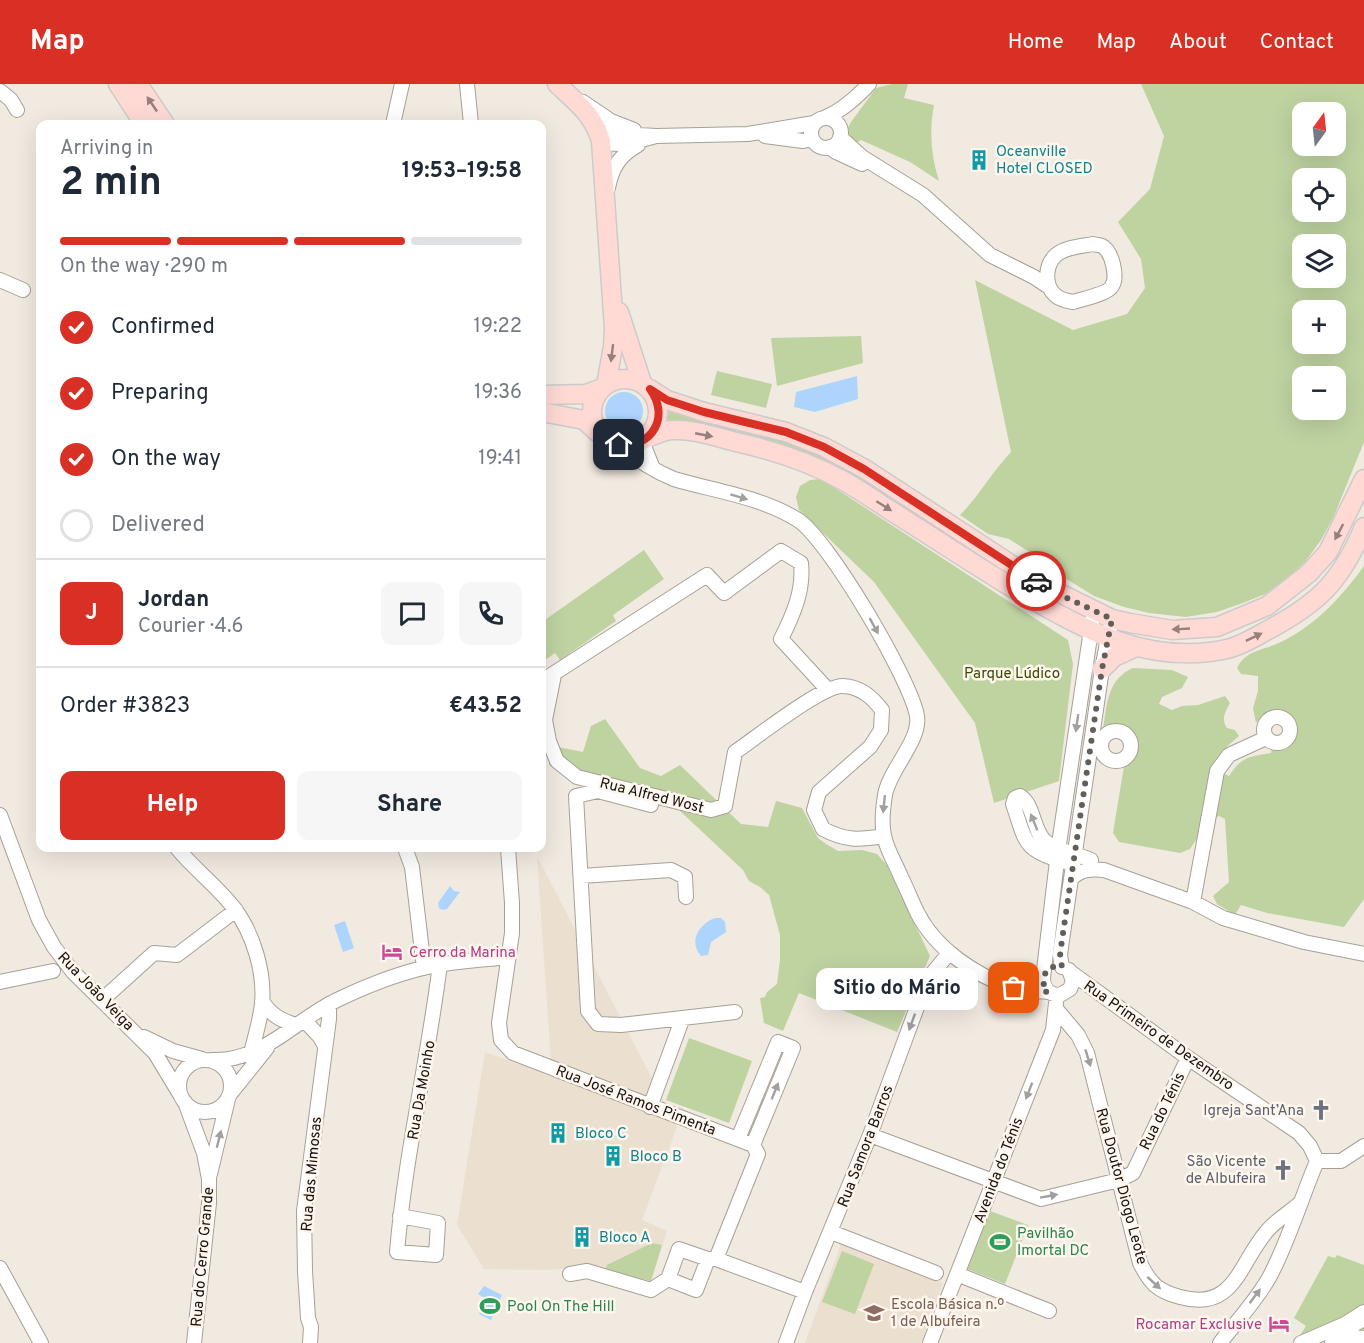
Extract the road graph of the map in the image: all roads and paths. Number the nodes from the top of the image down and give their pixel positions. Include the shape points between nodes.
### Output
1 (118, 84) edge
2 (138, 84) edge
3 (402, 84) edge
4 (467, 84) edge
5 (558, 84) edge
6 (869, 84) edge
7 (0, 91) edge
8 (857, 97) junction
9 (17, 110) dead end
10 (141, 120) edge
11 (162, 120) edge
12 (394, 120) edge
13 (471, 120) edge
14 (819, 121) junction
15 (748, 134) junction
16 (656, 136) junction
17 (837, 139) junction
18 (812, 140) junction
19 (602, 141) junction
20 (923, 195) junction
21 (605, 199) junction
22 (1050, 263) junction
23 (1024, 272) junction
24 (611, 279) junction
25 (0, 280) edge
26 (1049, 287) junction
27 (23, 290) dead end
28 (604, 386) junction
29 (646, 386) junction
30 (546, 395) edge
31 (546, 413) edge
32 (602, 436) junction
33 (645, 440) junction
34 (619, 445) junction
35 (652, 466) junction
36 (1364, 479) edge
37 (1364, 527) edge
38 (1094, 610) junction
39 (1112, 619) junction
40 (1090, 630) junction
41 (1108, 639) junction
42 (1136, 647) junction
43 (1102, 669) junction
44 (548, 678) edge
45 (828, 690) junction
46 (546, 694) edge
47 (546, 730) edge
48 (1266, 738) dead end
49 (651, 805) dead end
50 (0, 814) edge
51 (1079, 833) junction
52 (884, 836) junction
53 (181, 852) edge
54 (406, 852) edge
55 (508, 852) edge
56 (1054, 852) junction
57 (1074, 865) junction
58 (1095, 866) junction
59 (581, 876) junction
60 (686, 897) dead end
61 (1193, 902) junction
62 (236, 910) junction
63 (1362, 952) edge
64 (949, 953) junction
65 (509, 957) junction
66 (440, 964) junction
67 (424, 968) junction
68 (1066, 968) junction
69 (53, 971) dead end
70 (1045, 974) junction
71 (0, 982) edge
72 (102, 999) junction
73 (1054, 999) junction
74 (262, 1001) junction
75 (328, 1005) junction
76 (735, 1012) dead end
77 (682, 1020) junction
78 (300, 1023) junction
79 (138, 1034) junction
80 (274, 1041) junction
81 (324, 1046) junction
82 (251, 1053) junction
83 (1188, 1058) junction
84 (208, 1060) junction
85 (229, 1096) junction
86 (183, 1099) junction
87 (650, 1107) junction
88 (870, 1135) junction
89 (738, 1139) junction
90 (753, 1145) junction
91 (1364, 1146) edge
92 (1317, 1161) junction
93 (209, 1179) junction
94 (1119, 1180) junction
95 (994, 1181) junction
96 (1299, 1204) junction
97 (400, 1216) dead end
98 (831, 1232) junction
99 (712, 1259) junction
100 (0, 1268) edge
101 (936, 1273) dead end
102 (570, 1274) dead end
103 (957, 1274) junction
104 (668, 1279) junction
105 (805, 1292) junction
106 (1049, 1311) dead end
107 (1364, 1312) edge
108 (1364, 1319) edge
109 (1364, 1325) edge
110 (1340, 1334) edge
111 (1364, 1338) edge
112 (41, 1343) edge
113 (194, 1343) edge
114 (310, 1343) edge
115 (786, 1343) edge
116 (930, 1343) edge
117 (1220, 1343) edge
118 (1301, 1343) edge

1 - 10 main road
11 -> 2 main road
3 - 12 street
4 - 13 street
5 - 16 street via 611,120
5 - 19 main road via 586,110
6 - 8 street
7 - 9 street
8 - 14 street
8 - 17 street via 842,121
14 - 15 street
14 - 17 street via 834,120 840,128
14 - 18 street via 811,131
15 - 16 street
15 - 18 street
16 - 19 street via 607,133
16 - 21 street via 619,157 610,174
17 - 18 street via 818,146
17 - 20 street
17 - 20 street via 836,152
19 - 21 main road
20 - 23 street via 990,255
21 - 24 main road
22 - 23 street
22 - 26 street
22 - 26 street via 1063,251 1093,244 1103,246 1109,253 1114,276 1113,286 1106,291 1073,302 1055,295
23 - 26 street
24 -> 28 main road via 613,347
24 - 29 main road via 630,350
25 - 27 street
28 - 29 main road via 624,379
28 - 30 main road via 586,394
28 - 32 main road via 592,407 592,418
29 - 33 main road via 655,396 659,414
29 - 38 main road via 667,400 786,432 824,447 1041,584
31 - 32 main road via 584,420
32 - 34 main road
33 - 34 main road
33 - 35 street
33 -> 40 main road via 673,430 702,434 806,463 843,480 983,570
34 - 35 street
35 -> 52 street via 683,482 766,506 800,521 836,563 910,692 917,718 911,743 886,792
36 -> 39 main road via 1328,552 1268,606 1217,627 1172,630
42 -> 37 main road via 1178,654 1228,649 1252,639 1299,614 1324,592 1346,565
38 - 39 main road
38 - 40 street
39 - 41 street
40 - 41 main road
40 -> 56 street
41 - 42 main road
41 - 43 street
42 - 43 main road via 1114,657
43 - 51 street
44 - 45 street via 707,574 724,593 781,551 801,563 802,573 796,609 781,639
44 - 46 street, Rua Alfred Wost
45 - 47 street, Rua Alfred Wost via 735,752 724,806 711,810 577,777 558,761
45 - 52 street, Rua Alfred Wost via 842,686 872,697 882,710 881,730 860,758 819,792 814,810 823,829 841,838
48 - 61 street via 1229,755 1217,771
49 - 59 street via 598,792 576,796
50 - 72 street, Rua João Veiga via 39,920 73,972
51 - 57 street
51 - 58 street
52 - 64 street via 919,916
53 - 62 street
54 - 67 street via 412,867
55 - 65 street, Rua José Ramos Pimenta via 512,903
56 - 57 street
56 - 70 street
57 - 58 street
57 - 58 street via 1078,872
57 - 68 street via 1061,952
58 - 61 street
59 - 60 street via 671,870 685,877
59 - 77 street via 588,1011 598,1024 621,1026
61 - 63 street via 1223,918 1304,942
62 - 72 street via 177,955 154,953
62 - 74 street via 252,939
64 - 73 street via 1014,988
64 -> 88 street, Rua Samora Barros via 927,980
65 - 66 street
65 - 87 street, Rua José Ramos Pimenta via 499,1023 501,1040 513,1053
66 - 67 street
66 - 97 street, Rua Da Moinho
67 - 75 street
68 - 70 street via 1051,967
68 - 73 street via 1073,977 1070,989
68 - 83 street, Rua Primeiro de Dezembro
69 - 71 street
70 - 73 street via 1044,986
72 - 79 street, Rua João Veiga
73 -> 94 street, Rua Doutor Diogo Leote via 1087,1053
73 -> 95 street, Avenida do Ténis via 1053,1030
74 - 78 street via 275,1017
74 - 82 street
75 - 78 street
75 - 81 street, Rua das Mimosas
76 - 77 street
77 - 87 street
78 - 80 street
78 - 81 street via 316,1033
79 - 84 street via 173,1051
79 - 86 street, Rua do Cerro Grande via 155,1053
80 - 82 street
80 - 85 street
81 - 114 street, Rua das Mimosas via 304,1211
82 - 84 street via 237,1059
83 - 92 street, Rua Primeiro de Dezembro via 1299,1133
83 - 94 street, Rua do Ténis via 1133,1173
84 - 85 street via 219,1063 230,1076
84 - 86 street via 190,1064 181,1075 179,1089
85 - 86 street via 223,1105 208,1112 192,1108
93 -> 85 street
86 - 93 street, Rua do Cerro Grande via 204,1153
87 - 89 street, Rua José Ramos Pimenta
88 - 95 street
88 - 98 street, Rua Samora Barros
89 - 90 street, Rua José Ramos Pimenta
90 -> 89 street via 793,1048 777,1042
90 - 99 street via 758,1154
91 - 92 street via 1341,1161
92 - 96 street
93 - 113 street, Rua do Cerro Grande
95 -> 94 street via 1041,1199
94 -> 96 street, Rua Doutor Diogo Leote via 1140,1263 1149,1282 1168,1294 1191,1300 1217,1297 1229,1288 1267,1231
95 - 103 street, Avenida do Ténis
117 -> 96 street via 1269,1279
98 - 101 street
98 - 105 street, Rua Samora Barros
99 - 104 street via 696,1290
99 - 104 street via 679,1249
99 - 105 street
100 - 112 street
102 - 104 street via 587,1272 651,1290
103 - 106 street
103 - 116 street, Avenida do Ténis
105 - 115 street, Rua Samora Barros
107 - 110 street
108 - 110 street
109 - 110 street
110 - 111 street
110 - 118 street

